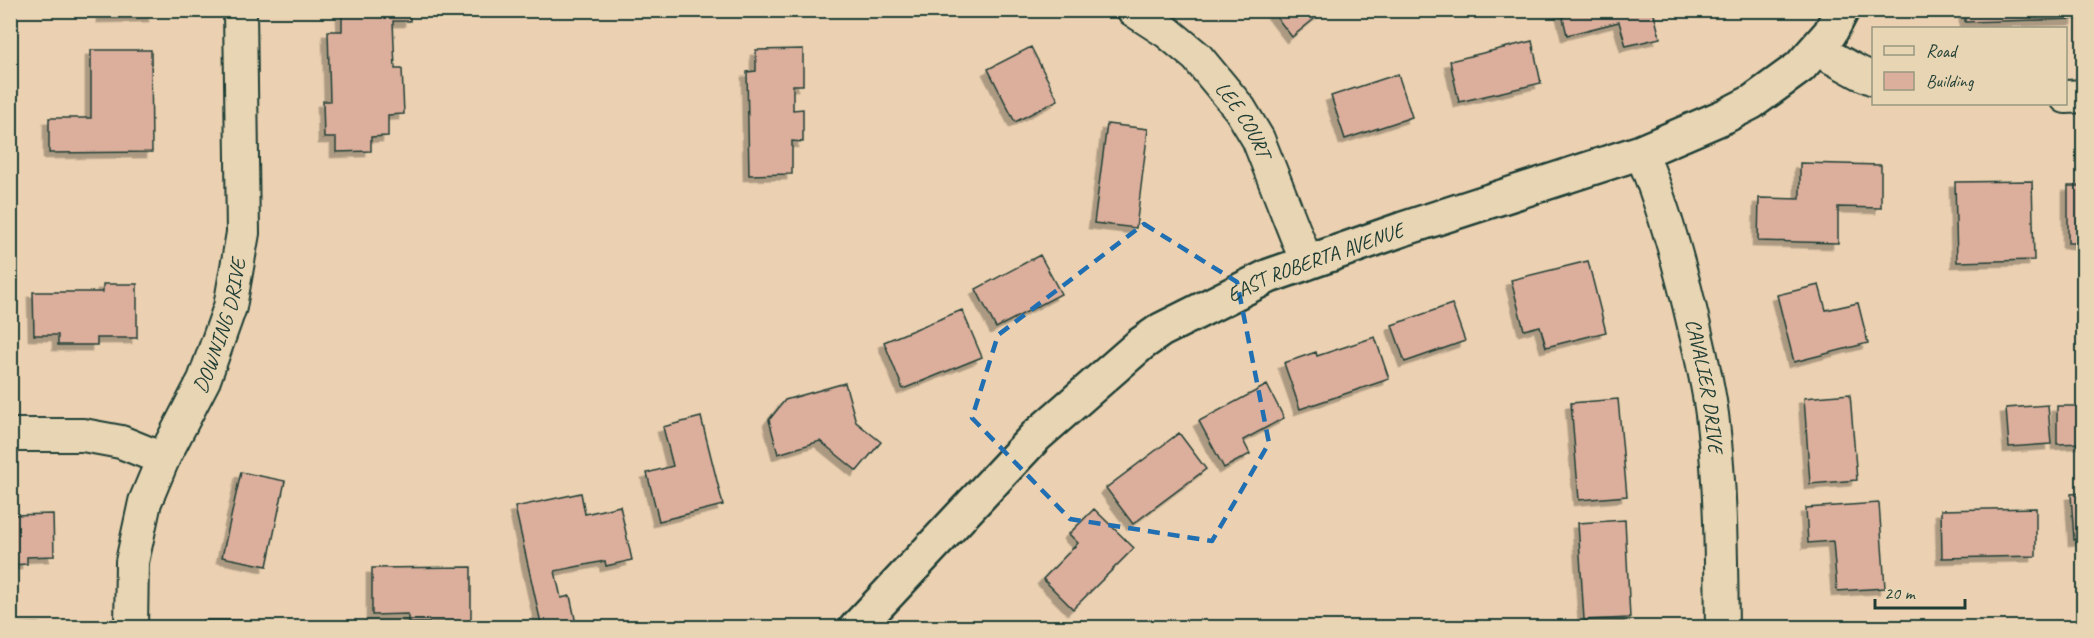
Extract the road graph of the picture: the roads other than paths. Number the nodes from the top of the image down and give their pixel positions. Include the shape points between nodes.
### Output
1 (240, 10) edge
2 (1133, 10) edge
3 (1842, 10) edge
4 (1816, 49) junction
5 (1872, 78) edge
6 (2084, 96) edge
7 (2067, 97) edge
8 (1641, 152) junction
9 (1307, 262) junction
10 (10, 435) edge
11 (163, 459) junction
12 (131, 627) edge
13 (856, 627) edge
14 (1722, 627) edge

1 - 11 street, DOWNING DRIVE via 243,233 234,286 204,380
2 - 9 street, LEE COURT via 1197,57 1240,109 1258,139
3 - 4 street, EAST ROBERTA AVENUE
4 - 5 street
4 - 8 street, EAST ROBERTA AVENUE via 1800,67 1752,102
6 - 7 street
8 - 9 street, EAST ROBERTA AVENUE
8 - 14 street, CAVALIER DRIVE via 1683,276 1707,384 1721,552
9 - 13 street, EAST ROBERTA AVENUE via 1214,302 1141,344 1036,436
10 - 11 street via 83,435 121,442
11 - 12 street, DOWNING DRIVE via 145,502 132,562

